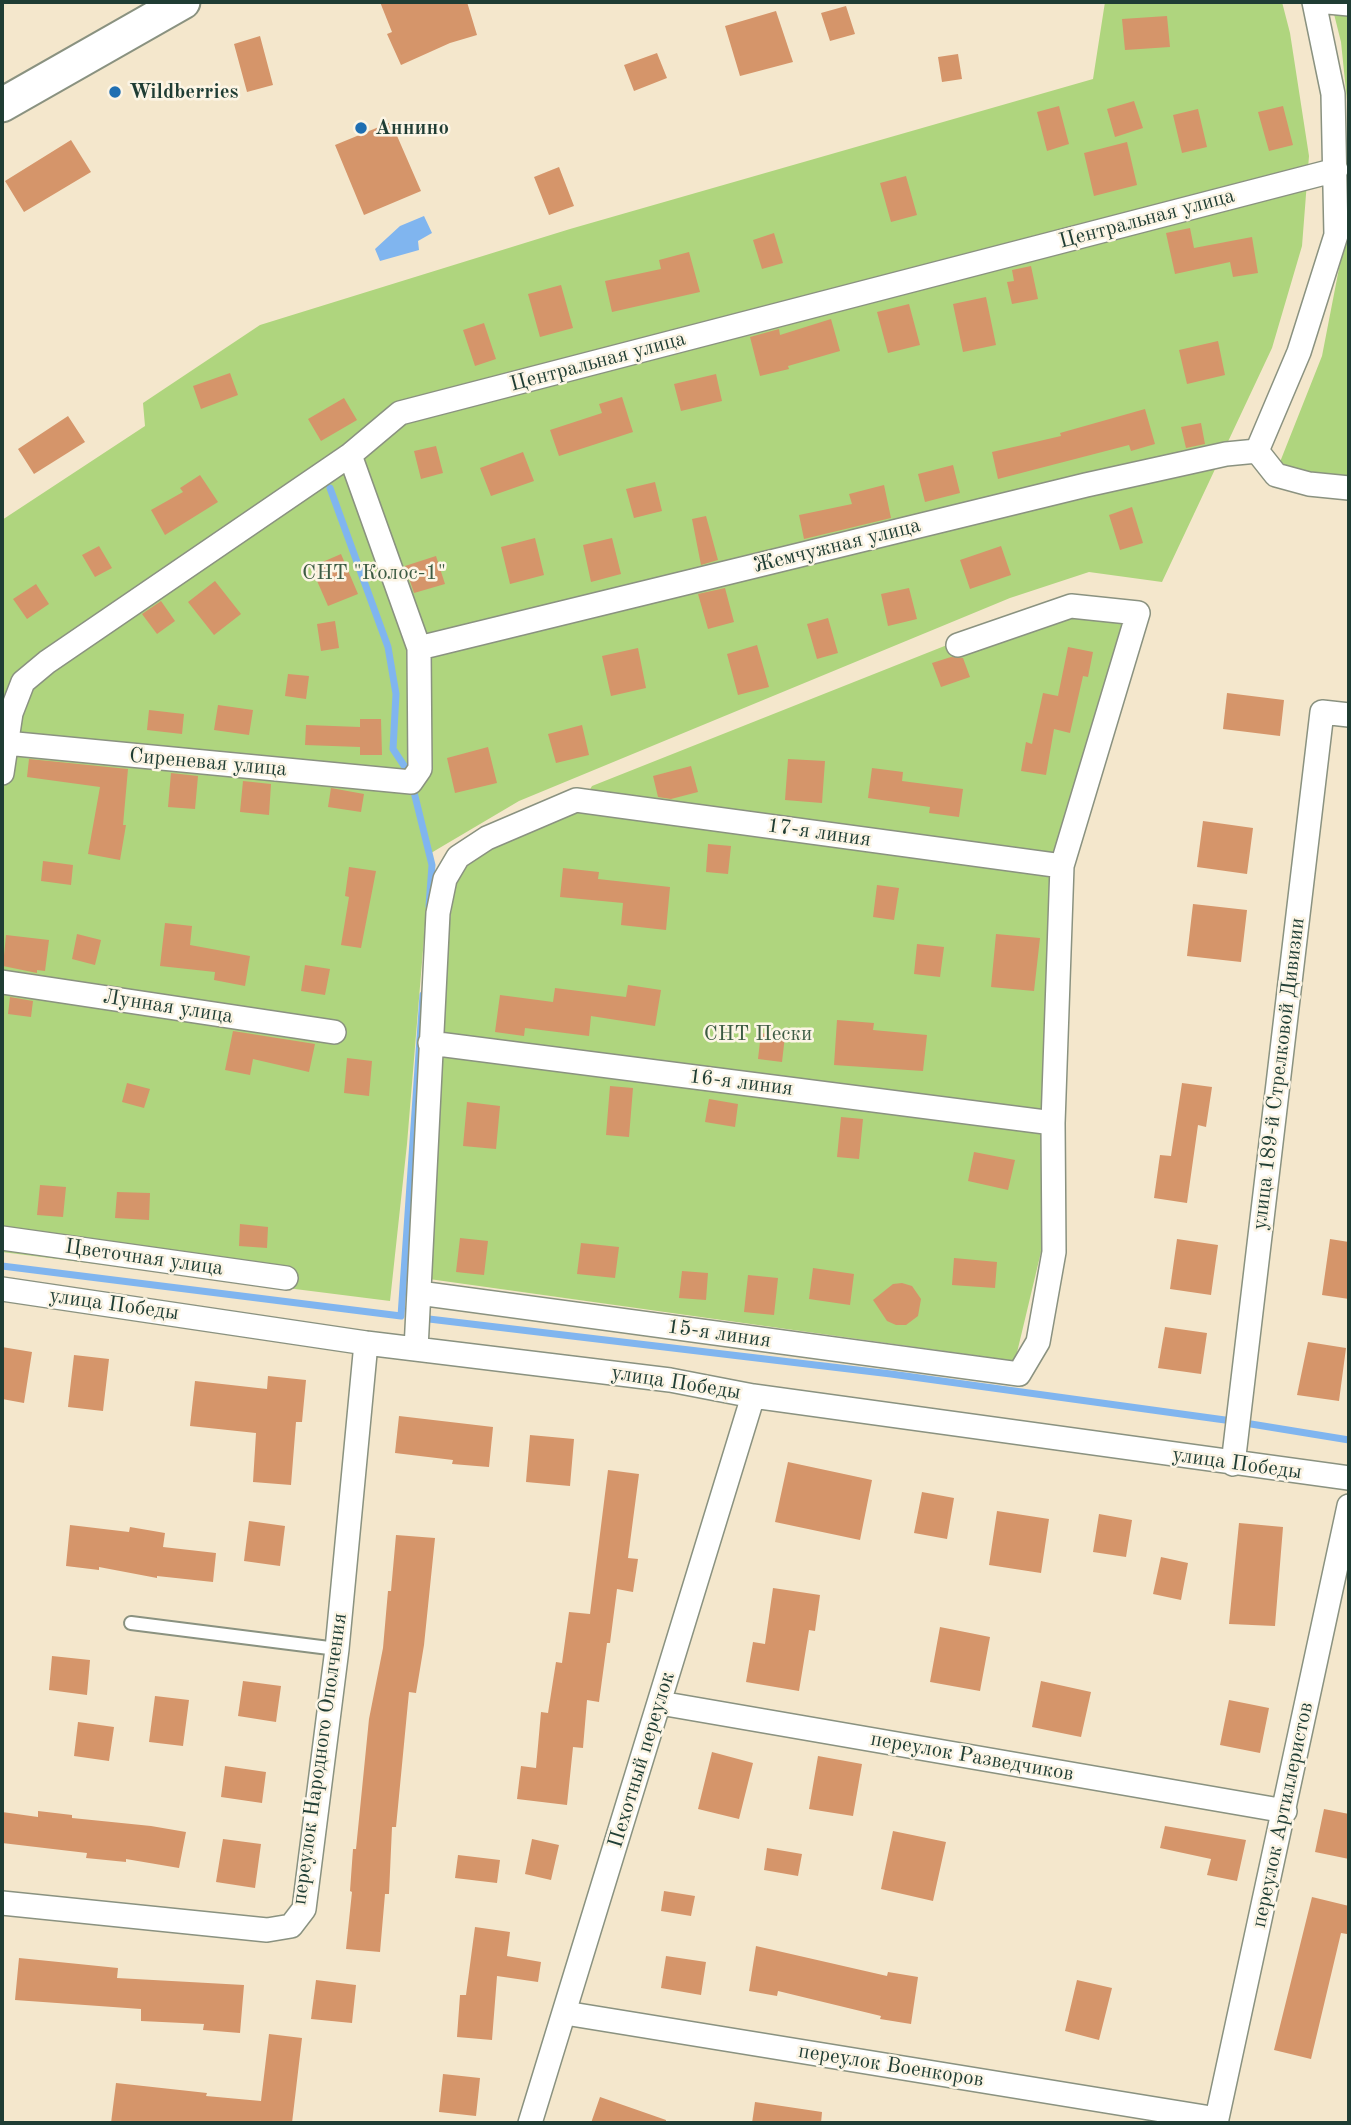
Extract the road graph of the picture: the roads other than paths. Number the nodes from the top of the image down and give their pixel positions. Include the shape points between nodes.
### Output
1 (183, 2) edge
2 (1314, 2) edge
3 (1328, 2) edge
4 (1349, 4) edge
5 (2, 105) edge
6 (1336, 170) junction
7 (1342, 236) edge
8 (1257, 451) junction
9 (350, 455) junction
10 (1349, 488) edge
11 (958, 645) dead end
12 (418, 648) junction
13 (1349, 715) edge
14 (6, 743) junction
15 (2, 773) edge
16 (1062, 866) junction
17 (2, 982) edge
18 (334, 1032) dead end
19 (430, 1043) junction
20 (1053, 1123) junction
21 (2, 1238) edge
22 (286, 1278) dead end
23 (2, 1289) edge
24 (419, 1293) junction
25 (366, 1343) junction
26 (416, 1349) junction
27 (753, 1396) junction
28 (1233, 1464) junction
29 (1349, 1478) edge
30 (1349, 1506) edge
31 (131, 1623) dead end
32 (337, 1649) junction
33 (660, 1703) junction
34 (1284, 1811) junction
35 (2, 1903) edge
36 (565, 2013) junction
37 (1217, 2121) edge
38 (530, 2123) edge

1 - 5 main road
2 - 6 street via 1333,94
3 - 4 street
6 - 7 street
6 - 9 street, Центральная улица via 400,413
7 - 8 street
8 - 10 street via 1276,475
8 - 12 street, Жемчужная улица via 1086,485
9 - 12 street
9 - 14 street, Центральная улица via 23,682
11 - 16 street via 1071,606 1138,613
12 - 14 street, Сиреневая улица via 420,769 411,782
13 - 28 street, улица 189-й Стрелковой Дивизии via 1322,712
14 - 15 street, Центральная улица
16 - 19 street, 17-я линия via 576,800 487,838 458,857 446,879 438,913
16 - 20 street
17 - 18 street, Лунная улица
19 - 20 street, 16-я линия
19 - 24 street
20 - 24 street, 15-я линия via 1054,1252 1038,1342 1019,1374
21 - 22 street, Цветочная улица
23 - 25 street, улица Победы
24 - 26 street
25 - 26 street, улица Победы
25 - 32 street, переулок Народного Ополчения
26 - 27 street, улица Победы via 670,1380
27 - 28 street, улица Победы
27 - 33 street, Пехотный переулок
28 - 29 street, улица Победы
30 - 34 street, переулок Артиллеристов
31 - 32 lane
32 - 35 street, переулок Народного Ополчения via 304,1909 291,1926 267,1930
33 - 34 street, переулок Разведчиков
33 - 36 street, Пехотный переулок
34 - 37 street, переулок Артиллеристов
36 - 37 street, переулок Военкоров
36 - 38 street, Пехотный переулок

